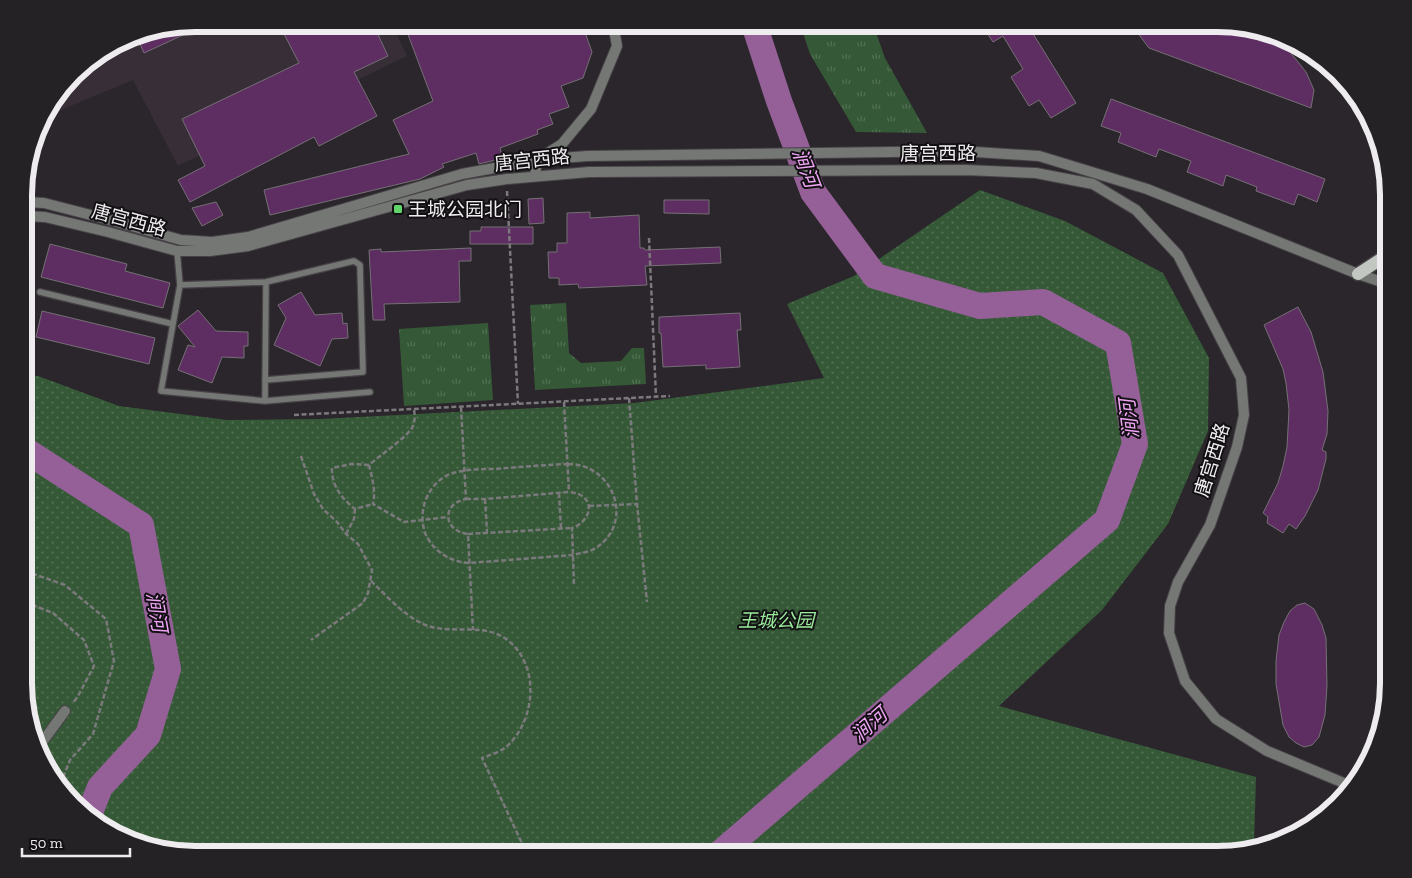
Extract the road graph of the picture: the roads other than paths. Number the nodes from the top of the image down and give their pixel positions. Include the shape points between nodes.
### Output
1 (615, 33) edge
2 (537, 160) junction
3 (535, 176) junction
4 (32, 202) edge
5 (32, 216) edge
6 (177, 251) junction
7 (1379, 259) edge
8 (1358, 274) junction
9 (1379, 281) edge
10 (266, 282) junction
11 (180, 285) junction
12 (40, 292) dead end
13 (173, 324) junction
14 (265, 380) junction
15 (370, 392) dead end
16 (265, 401) junction
17 (65, 711) road end
18 (43, 741) edge
19 (1344, 783) edge

1 - 2 street via 617,46 591,108 562,144
2 - 3 street
2 - 4 street, 唐宫西路 via 462,174 248,237 212,242 181,240
2 - 8 street, 唐宫西路 via 588,156 961,151 1039,156 1129,183
3 - 6 street, 唐宫西路 via 466,185 248,246
3 - 19 street, 唐宫西路 via 589,172 966,170 1036,173 1093,184 1136,210 1178,255 1241,378 1244,415 1237,447 1210,525 1178,582 1170,606 1169,633 1184,680 1216,719 1267,751
5 - 6 street, 唐宫西路
6 - 11 lane
7 - 8 main road
8 - 9 street, 唐宫西路
10 - 11 lane
10 - 14 lane
10 - 14 lane via 354,261 360,265 363,372
11 - 13 lane
12 - 13 lane
13 - 16 lane via 161,390
14 - 16 lane
15 - 16 lane
17 - 18 street

